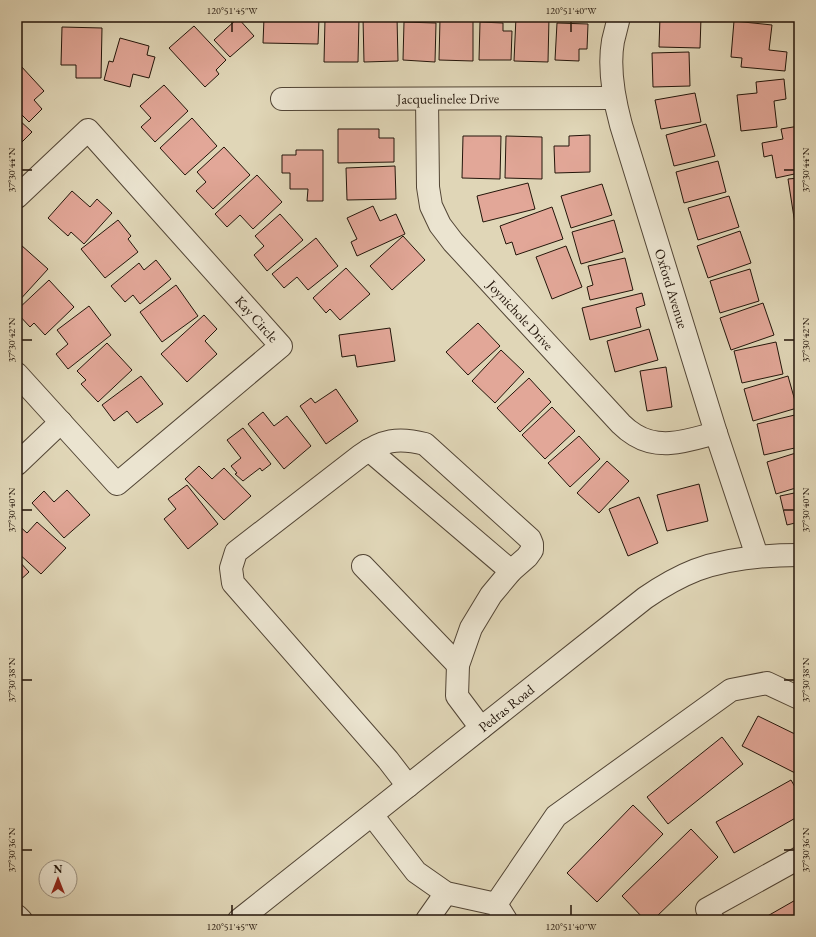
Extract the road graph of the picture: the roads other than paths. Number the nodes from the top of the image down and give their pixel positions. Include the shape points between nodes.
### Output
1 (619, 17) edge
2 (614, 98) junction
3 (282, 99) dead end
4 (427, 99) junction
5 (17, 197) edge
6 (17, 374) edge
7 (61, 422) junction
8 (716, 433) junction
9 (369, 450) junction
10 (17, 464) edge
11 (799, 555) edge
12 (757, 556) junction
13 (363, 566) dead end
14 (511, 571) junction
15 (458, 665) junction
16 (799, 698) edge
17 (481, 728) junction
18 (408, 786) junction
19 (372, 815) junction
20 (799, 858) edge
21 (446, 893) junction
22 (501, 912) edge
23 (17, 916) edge
24 (21, 920) edge
25 (239, 920) edge
26 (427, 920) edge
27 (713, 920) edge

1 - 2 street, Oxford Avenue via 613,43
2 - 4 street, Jacquelinelee Drive
2 - 8 street, Oxford Avenue
3 - 4 street, Jacquelinelee Drive
4 - 8 street, Joynichole Drive via 430,206 453,242 634,435 647,441 665,444
5 - 7 street, Kay Circle via 88,130 282,346 117,484
6 - 7 street, Kay Circle
7 - 10 street
8 - 12 street, Oxford Avenue
9 - 14 street
9 - 14 street via 392,440 425,444 436,453 530,539 532,550
9 - 18 street via 236,552 231,568 233,583
11 - 12 street, Pedras Road
12 - 17 street, Pedras Road via 715,564 670,582 645,598
13 - 15 street
14 - 15 street via 491,594 471,628
15 - 17 street via 457,696
16 - 22 street via 767,683 731,690 556,816
17 - 18 street, Pedras Road
18 - 19 street, Pedras Road
19 - 21 street via 416,872
19 - 25 street, Pedras Road
20 - 27 street via 707,909
21 - 22 street
21 - 26 street
23 - 24 street

